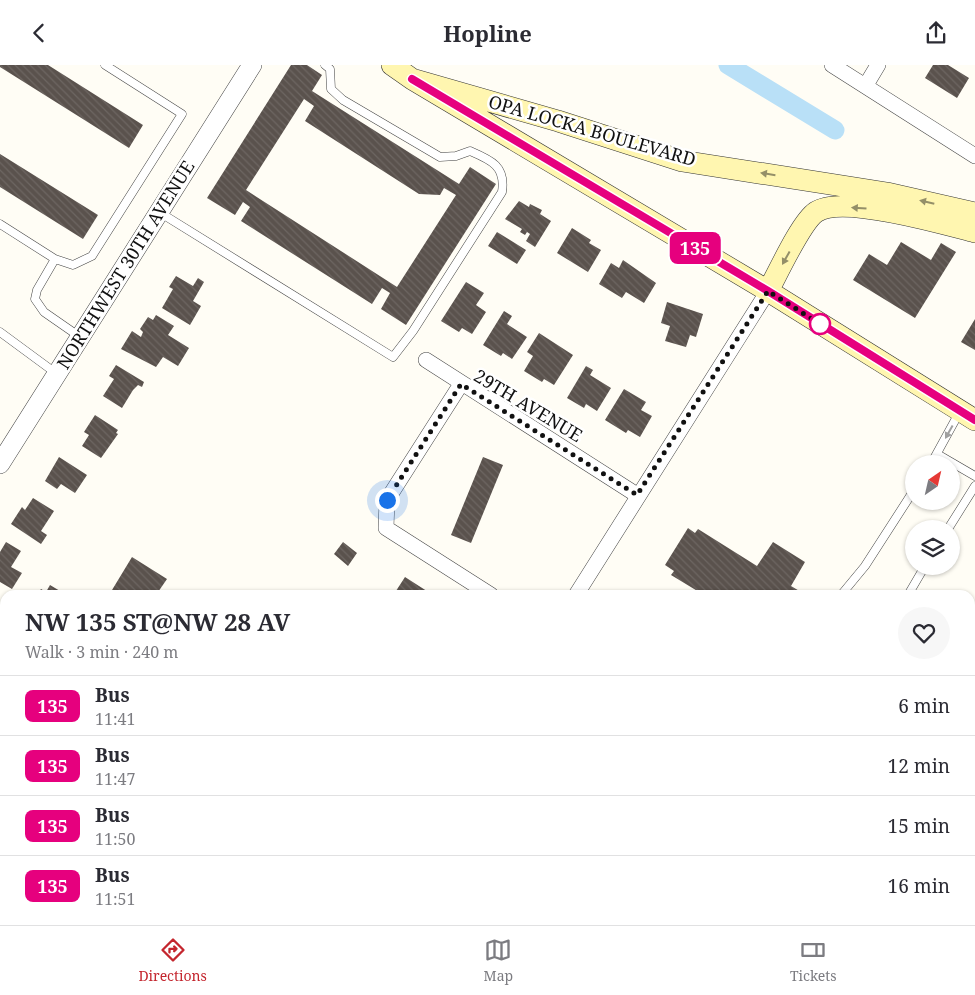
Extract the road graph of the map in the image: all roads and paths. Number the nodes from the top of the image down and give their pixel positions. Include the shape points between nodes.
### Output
1 (105, 65) edge
2 (252, 65) edge
3 (325, 65) edge
4 (392, 65) edge
5 (832, 65) edge
6 (878, 65) edge
7 (412, 79) junction
8 (866, 85) junction
9 (975, 156) edge
10 (159, 212) junction
11 (975, 213) edge
12 (0, 224) edge
13 (975, 232) edge
14 (55, 259) junction
15 (768, 291) junction
16 (0, 332) edge
17 (80, 337) junction
18 (426, 360) dead end
19 (57, 374) junction
20 (461, 384) junction
21 (968, 416) edge
22 (937, 453) joint
23 (0, 464) edge
24 (975, 476) edge
25 (975, 485) edge
26 (637, 495) junction
27 (905, 504) edge
28 (954, 520) edge
29 (920, 575) edge
30 (483, 590) edge
31 (579, 590) edge
32 (845, 590) edge
33 (911, 590) edge

1 - 14 lane via 182,114 92,256 73,265
2 - 10 street, NORTHWEST 30TH AVENUE
3 - 10 lane via 330,69 332,89 342,100 440,157 470,151 485,157 500,169 504,178 502,192 393,357
4 - 7 main road, OPA LOCKA BOULEVARD
5 - 8 street
6 - 8 street
11 -> 7 main road, OPA LOCKA BOULEVARD via 887,193 682,161
7 - 15 main road
8 - 9 street
10 - 17 street, NORTHWEST 30TH AVENUE
12 - 14 lane
13 -> 15 main road via 875,209 834,207 816,212 805,225
14 - 17 lane via 37,290 36,299 44,312
15 - 21 main road
15 - 26 street
16 - 19 lane
17 - 19 street, NORTHWEST 30TH AVENUE
18 - 20 street
19 - 23 street, NORTHWEST 30TH AVENUE
20 - 26 street, 29TH AVENUE
20 - 30 street, 29TH AVENUE via 387,500 386,528
21 -> 22 lane
22 - 24 lane
25 - 28 lane
26 - 31 street
27 - 32 lane via 865,566
29 - 33 lane

